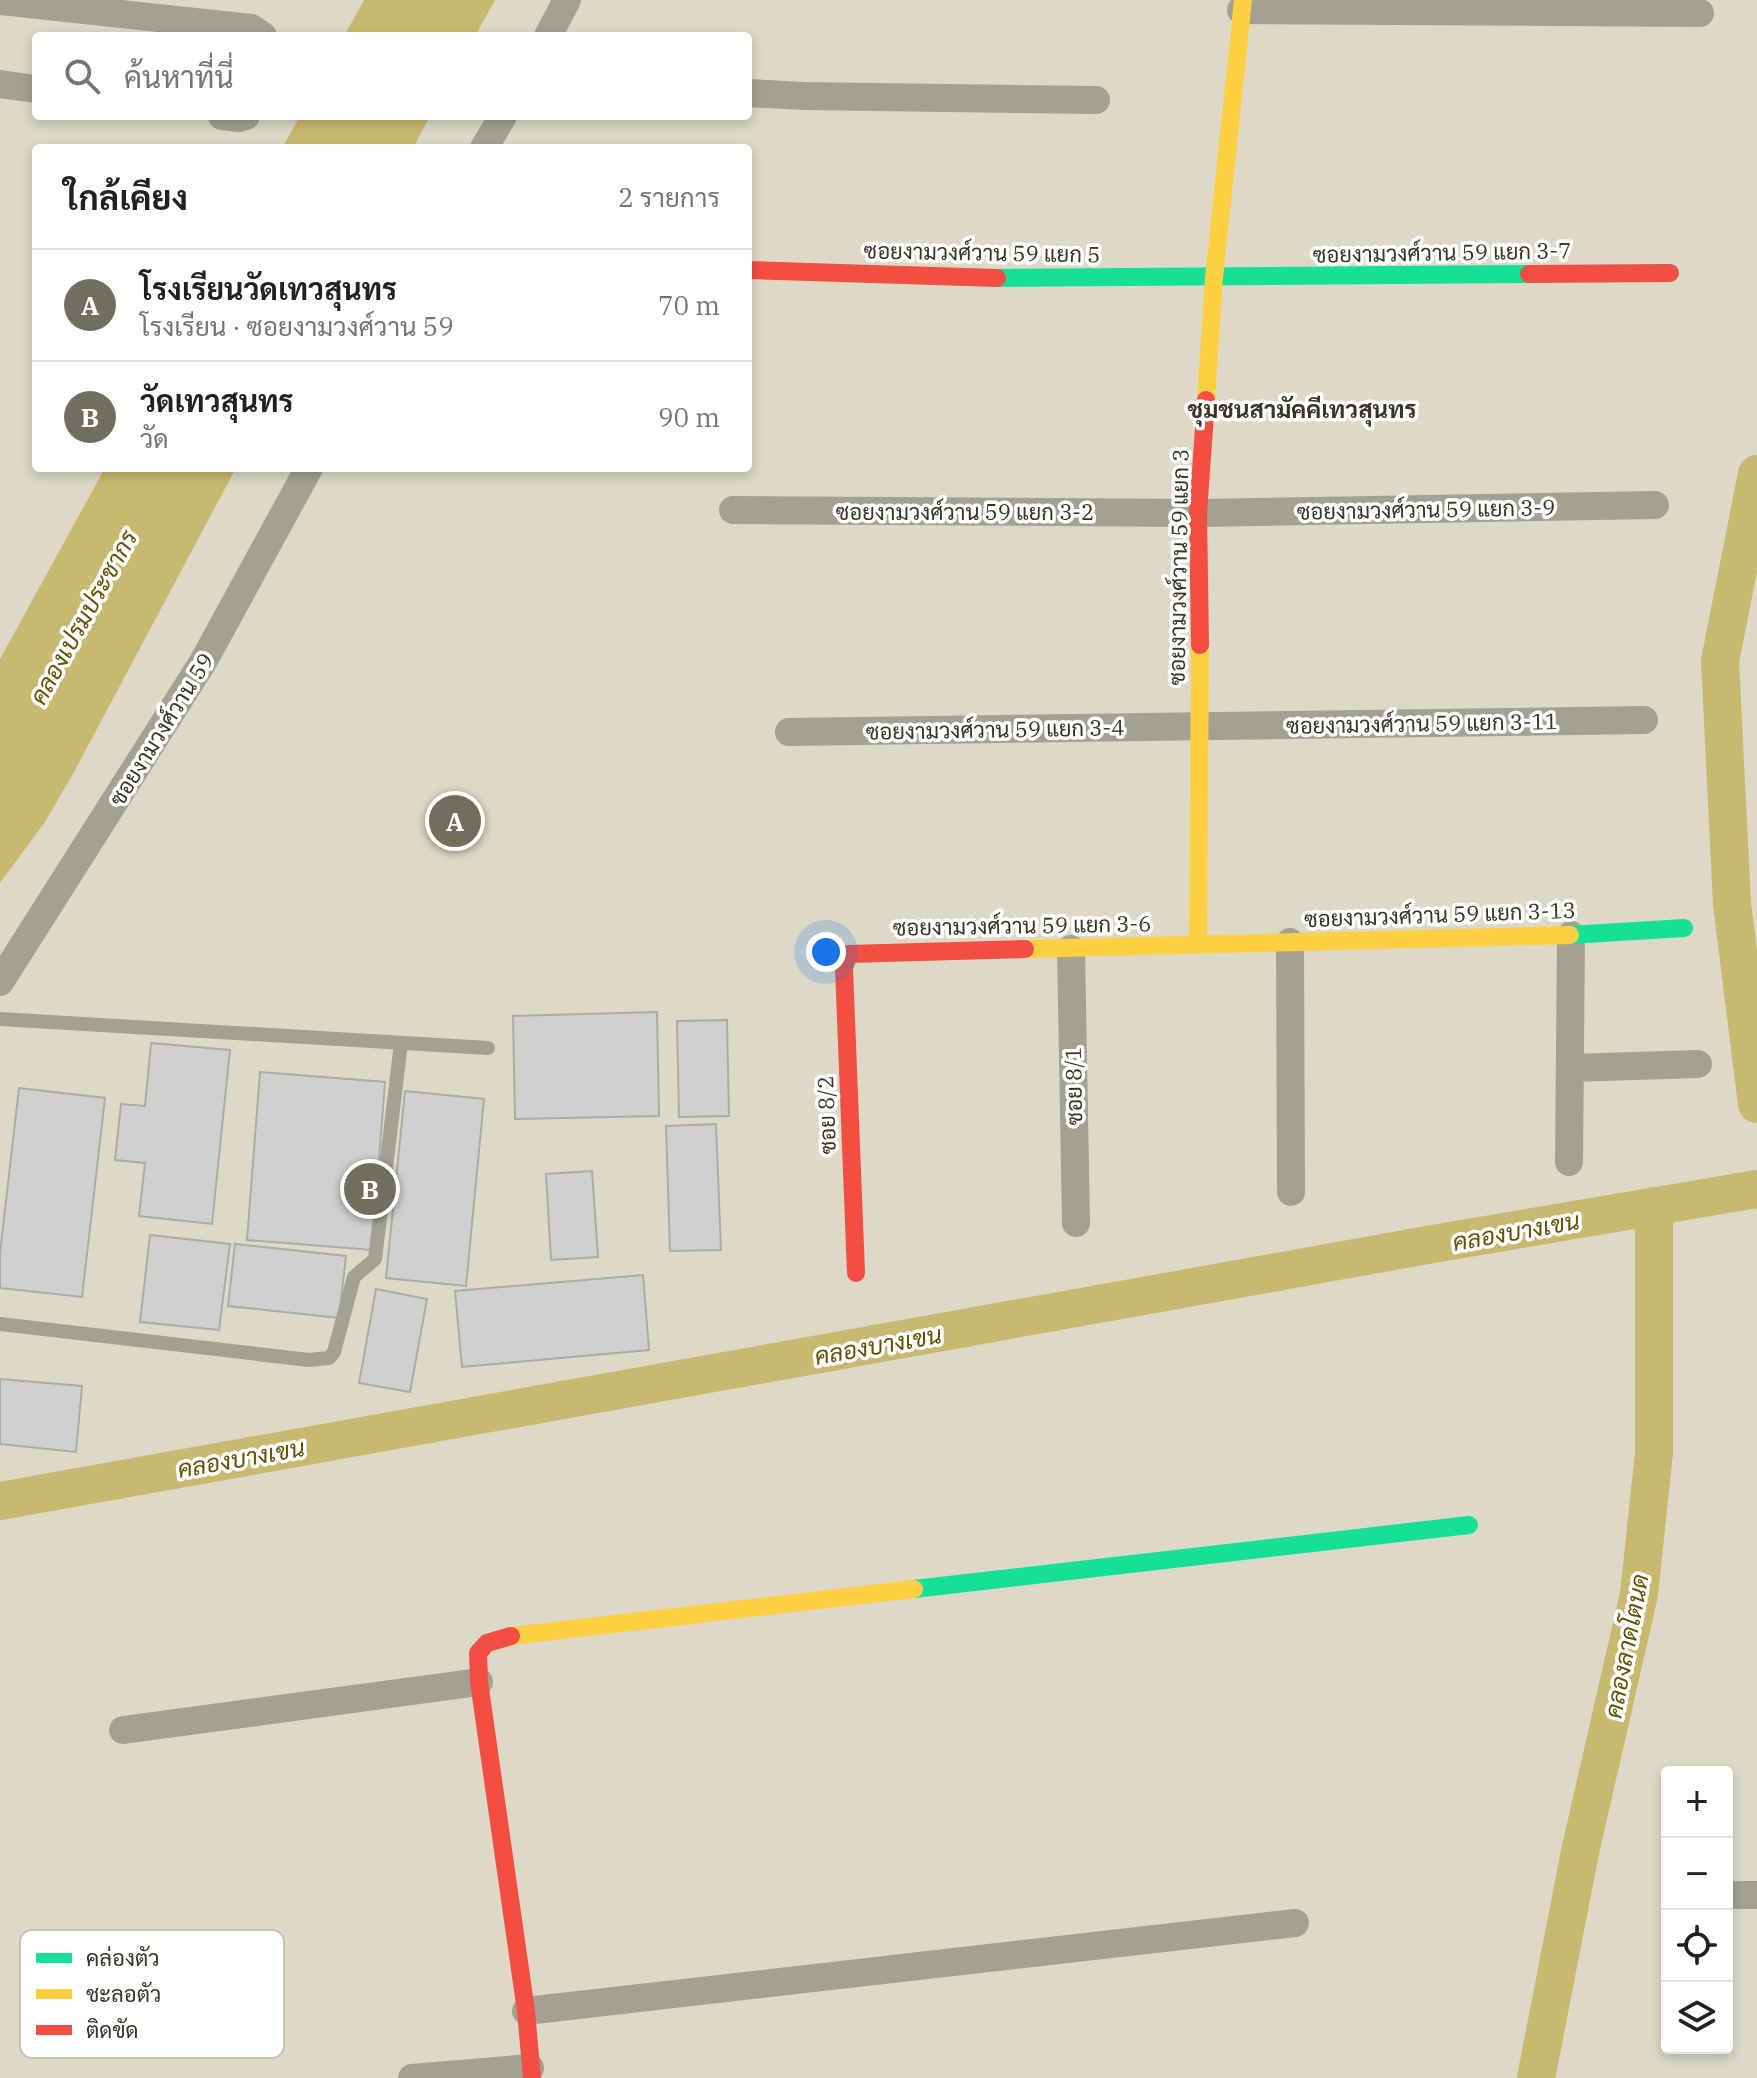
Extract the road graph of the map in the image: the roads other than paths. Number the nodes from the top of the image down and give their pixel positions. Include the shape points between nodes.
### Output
1 (567, 0) edge
2 (0, 1) edge
3 (1242, 5) edge
4 (1700, 13) dead end
5 (257, 32) edge
6 (550, 32) edge
7 (0, 84) edge
8 (32, 88) edge
9 (752, 93) edge
10 (1096, 100) dead end
11 (501, 120) edge
12 (486, 144) edge
13 (752, 270) edge
14 (1670, 273) dead end
15 (1214, 278) junction
16 (307, 472) edge
17 (1655, 505) dead end
18 (733, 510) dead end
19 (1198, 513) junction
20 (1644, 720) dead end
21 (1201, 725) junction
22 (789, 732) dead end
23 (1684, 928) dead end
24 (1571, 935) junction
25 (1290, 942) junction
26 (1198, 945) junction
27 (1071, 949) junction
28 (848, 954) joint
29 (0, 982) edge
30 (0, 1019) edge
31 (401, 1043) junction
32 (488, 1048) dead end
33 (1698, 1064) dead end
34 (1570, 1068) junction
35 (1569, 1162) dead end
36 (1291, 1192) dead end
37 (1076, 1223) dead end
38 (856, 1273) dead end
39 (0, 1324) edge
40 (1469, 1525) dead end
41 (479, 1682) junction
42 (123, 1730) dead end
43 (1733, 1895) edge
44 (1757, 1895) edge
45 (1295, 1923) dead end
46 (526, 2011) junction
47 (531, 2073) edge
48 (412, 2078) edge

1 - 6 street
2 - 5 street
3 - 4 street
3 - 15 street, ซอยงามวงศ์วาน 59 แยก 3
7 - 8 street
9 - 10 street
11 - 12 street
13 - 15 street, ซอยงามวงศ์วาน 59 แยก 5
14 - 15 street, ซอยงามวงศ์วาน 59 แยก 3-7
15 - 19 street, ซอยงามวงศ์วาน 59 แยก 3
16 - 29 street, ซอยงามวงศ์วาน 59 via 203,662
17 - 19 street, ซอยงามวงศ์วาน 59 แยก 3-9
18 - 19 street, ซอยงามวงศ์วาน 59 แยก 3-2
19 - 21 street, ซอยงามวงศ์วาน 59 แยก 3
20 - 21 street, ซอยงามวงศ์วาน 59 แยก 3-11
21 - 22 street, ซอยงามวงศ์วาน 59 แยก 3-4
21 - 26 street, ซอยงามวงศ์วาน 59 แยก 3
23 - 24 street, ซอยงามวงศ์วาน 59 แยก 3-13
24 - 25 street, ซอยงามวงศ์วาน 59 แยก 3-13
24 - 34 street
25 - 26 street, ซอยงามวงศ์วาน 59 แยก 3-13
25 - 36 street
26 - 27 street, ซอยงามวงศ์วาน 59 แยก 3-6
27 - 28 street, ซอยงามวงศ์วาน 59 แยก 3-6
27 - 37 street, ซอย 8/1
28 - 38 street, ซอย 8/2 via 844,968
30 - 31 lane
31 - 32 lane
31 - 39 lane via 375,1259 354,1277 329,1358 309,1360
33 - 34 street
34 - 35 street
40 - 41 street via 506,1637 487,1643 478,1653
41 - 42 street
41 - 46 street
43 - 44 street
45 - 46 street
46 - 47 street
47 - 48 street

